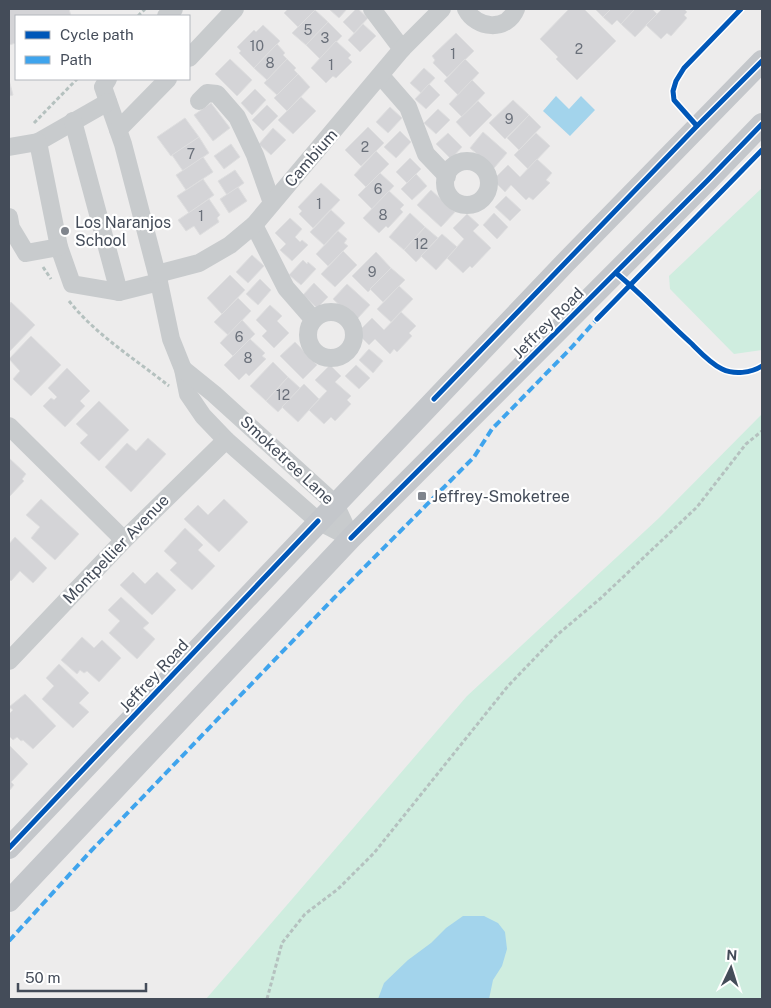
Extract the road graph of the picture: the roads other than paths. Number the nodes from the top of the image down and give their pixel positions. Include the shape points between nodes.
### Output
1 (235, 9) edge
2 (372, 9) edge
3 (442, 9) edge
4 (466, 9) edge
5 (516, 9) edge
6 (402, 50) junction
7 (190, 57) edge
8 (762, 62) edge
9 (381, 76) junction
10 (107, 80) edge
11 (167, 80) edge
12 (108, 102) junction
13 (199, 102) dead end
14 (73, 121) junction
15 (762, 124) edge
16 (118, 130) junction
17 (33, 136) junction
18 (9, 147) edge
19 (447, 176) dead end
20 (272, 203) junction
21 (9, 217) edge
22 (254, 225) junction
23 (59, 247) junction
24 (158, 278) junction
25 (119, 292) junction
26 (313, 319) dead end
27 (183, 369) junction
28 (9, 426) edge
29 (226, 440) junction
30 (336, 504) junction
31 (318, 521) junction
32 (351, 538) junction
33 (124, 540) junction
34 (9, 661) edge
35 (9, 848) edge
36 (9, 901) edge

1 - 7 street
2 - 6 street
3 - 6 street, Cambium
4 - 5 street via 475,21 492,26 509,19
6 - 9 street, Cambium
8 - 30 main road, Jeffrey Road via 578,249
9 - 19 street via 408,107 426,154
9 - 20 street, Cambium
10 - 12 street, Smoketree Lane via 103,87
11 - 16 street
12 - 14 street
12 - 16 street, Smoketree Lane
13 - 20 street via 207,93 218,94 237,117
14 - 17 street
14 - 25 street
15 - 32 main road, Jeffrey Road
16 - 24 street, Smoketree Lane
17 - 18 street
17 - 23 street
20 - 22 street, Cambium
21 - 23 street via 11,228 26,253
22 - 24 street, Cambium via 230,245 199,263
22 - 26 street via 286,288
23 - 25 street via 72,284
24 - 25 street, Cambium
24 - 27 street, Smoketree Lane via 171,340
27 - 29 street, Smoketree Lane via 188,394
27 - 30 street, Smoketree Lane
28 - 33 street
29 - 31 street, Smoketree Lane
29 - 33 street, Montpellier Avenue
30 - 31 main road, Jeffrey Road
30 - 32 street, Smoketree Lane
31 - 32 street, Smoketree Lane
31 - 35 main road, Jeffrey Road
32 - 36 main road, Jeffrey Road
33 - 34 street, Montpellier Avenue

